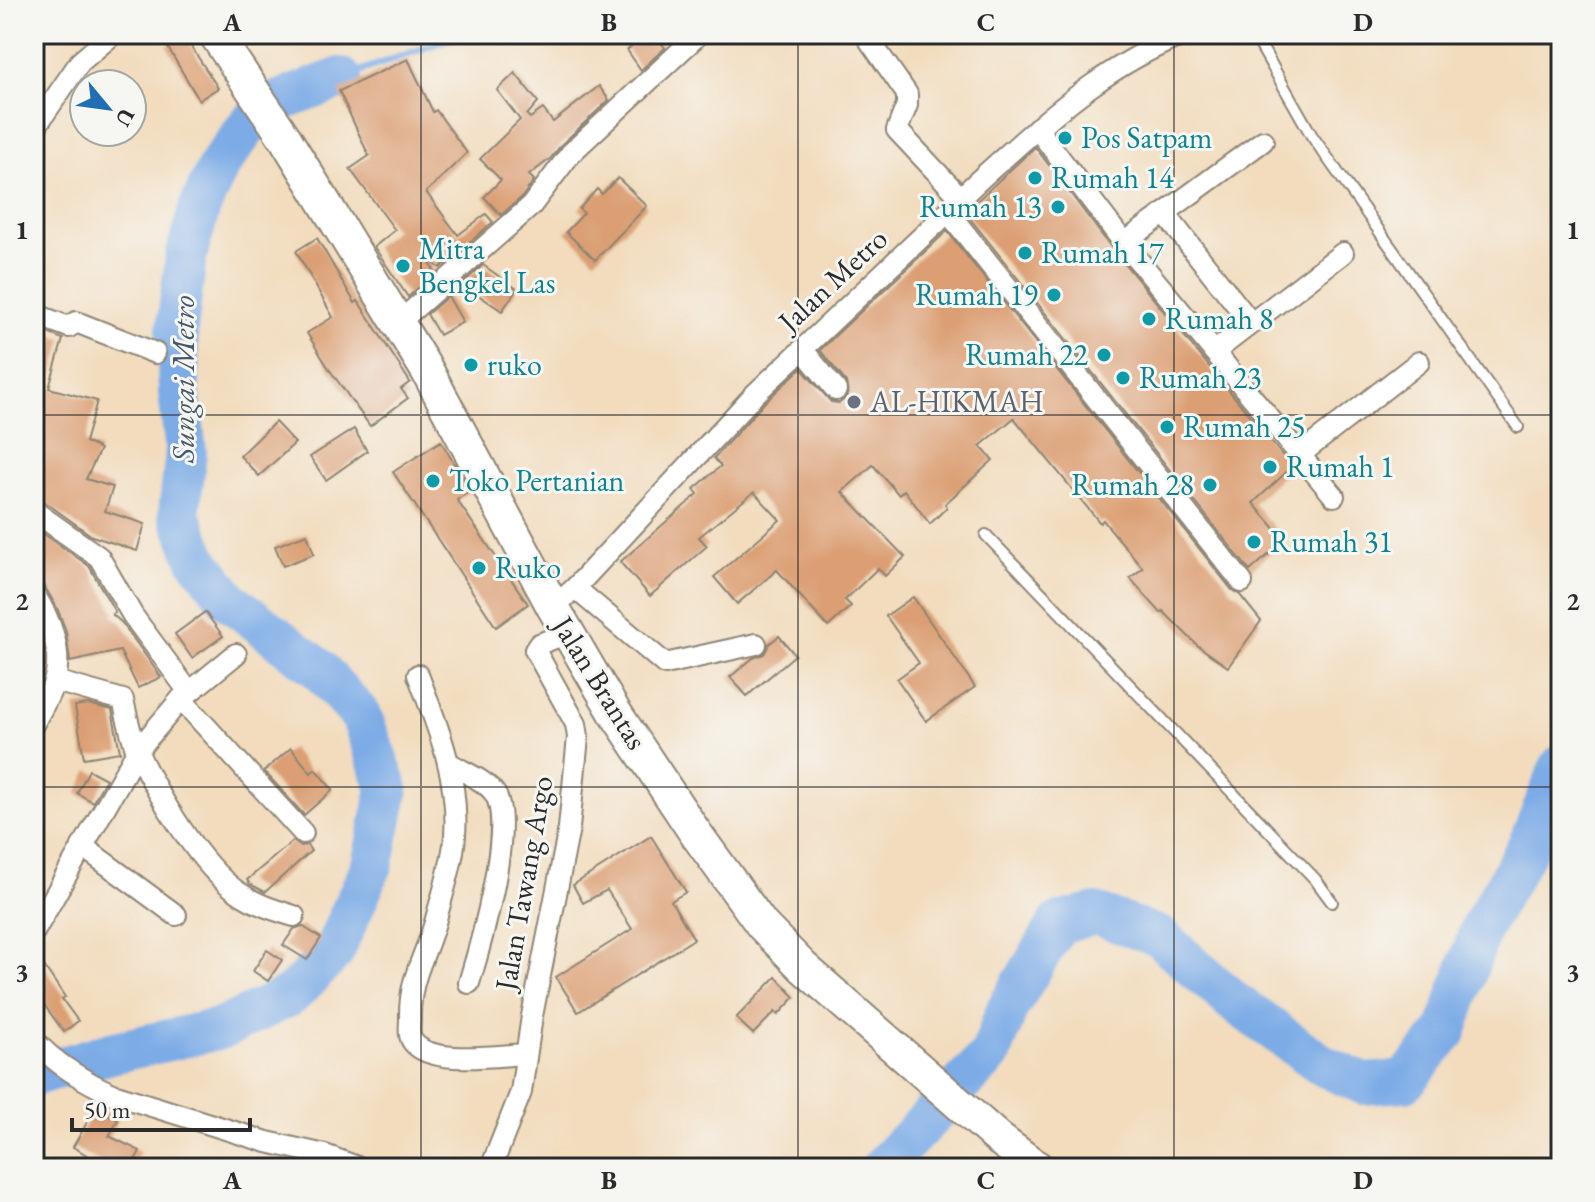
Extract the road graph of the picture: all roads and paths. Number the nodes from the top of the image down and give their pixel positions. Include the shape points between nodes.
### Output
1 (113, 34) edge
2 (215, 34) edge
3 (699, 34) edge
4 (865, 34) edge
5 (1185, 34) edge
6 (1254, 34) edge
7 (1037, 128) junction
8 (34, 129) edge
9 (1263, 141) dead end
10 (954, 205) junction
11 (1166, 215) junction
12 (1124, 243) junction
13 (1343, 253) dead end
14 (34, 314) edge
15 (398, 323) junction
16 (1251, 323) junction
17 (803, 350) junction
18 (1214, 352) junction
19 (155, 353) dead end
20 (1419, 362) dead end
21 (836, 390) dead end
22 (1518, 427) dead end
23 (1298, 456) junction
24 (1334, 496) dead end
25 (34, 511) edge
26 (986, 535) dead end
27 (1242, 582) dead end
28 (34, 594) edge
29 (565, 609) junction
30 (756, 644) dead end
31 (236, 654) dead end
32 (418, 675) dead end
33 (55, 681) junction
34 (185, 696) junction
35 (34, 723) edge
36 (137, 751) junction
37 (449, 763) junction
38 (303, 833) dead end
39 (82, 846) junction
40 (1332, 902) dead end
41 (176, 915) dead end
42 (294, 916) dead end
43 (34, 932) edge
44 (469, 983) dead end
45 (38, 1044) edge
46 (526, 1054) junction
47 (300, 1159) edge
48 (360, 1168) edge
49 (491, 1168) edge
50 (1038, 1168) edge

1 - 8 street via 80,62
2 - 15 main road, Jalan Brantas
3 - 15 street via 571,153 531,206
4 - 10 street via 907,94 897,130
5 - 7 street, Jalan Metro via 1110,71
6 - 22 lane via 1312,136
7 - 10 street, Jalan Metro
7 - 12 street
9 - 11 street
10 - 17 street, Jalan Metro
10 - 27 street
11 - 12 street
11 - 16 street
12 - 18 street
13 - 16 street
14 - 19 street via 69,327 76,322
15 - 29 main road, Jalan Brantas
16 - 18 street
17 - 21 street
17 - 29 street, Jalan Metro via 755,394
18 - 23 street
20 - 23 street
23 - 24 street
25 - 34 street via 99,557
26 - 40 lane
28 - 33 street via 52,633
29 - 30 street via 665,664
29 - 46 street, Jalan Tawang Argo via 535,650 578,737 569,828
29 - 50 main road, Jalan Brantas via 614,711 762,925 803,967
31 - 34 street
32 - 37 street
33 - 35 street
33 - 36 street via 123,700
34 - 36 street
34 - 38 street
36 - 39 street
36 - 42 street via 169,809 222,879 262,906
37 - 44 street via 488,787 500,808 494,882
37 - 46 street via 455,837 435,924 414,974 410,1036 420,1049 439,1056
39 - 41 street
39 - 43 street
45 - 47 street via 91,1085
46 - 49 street, Jalan Tawang Argo via 521,1092
47 - 48 street

